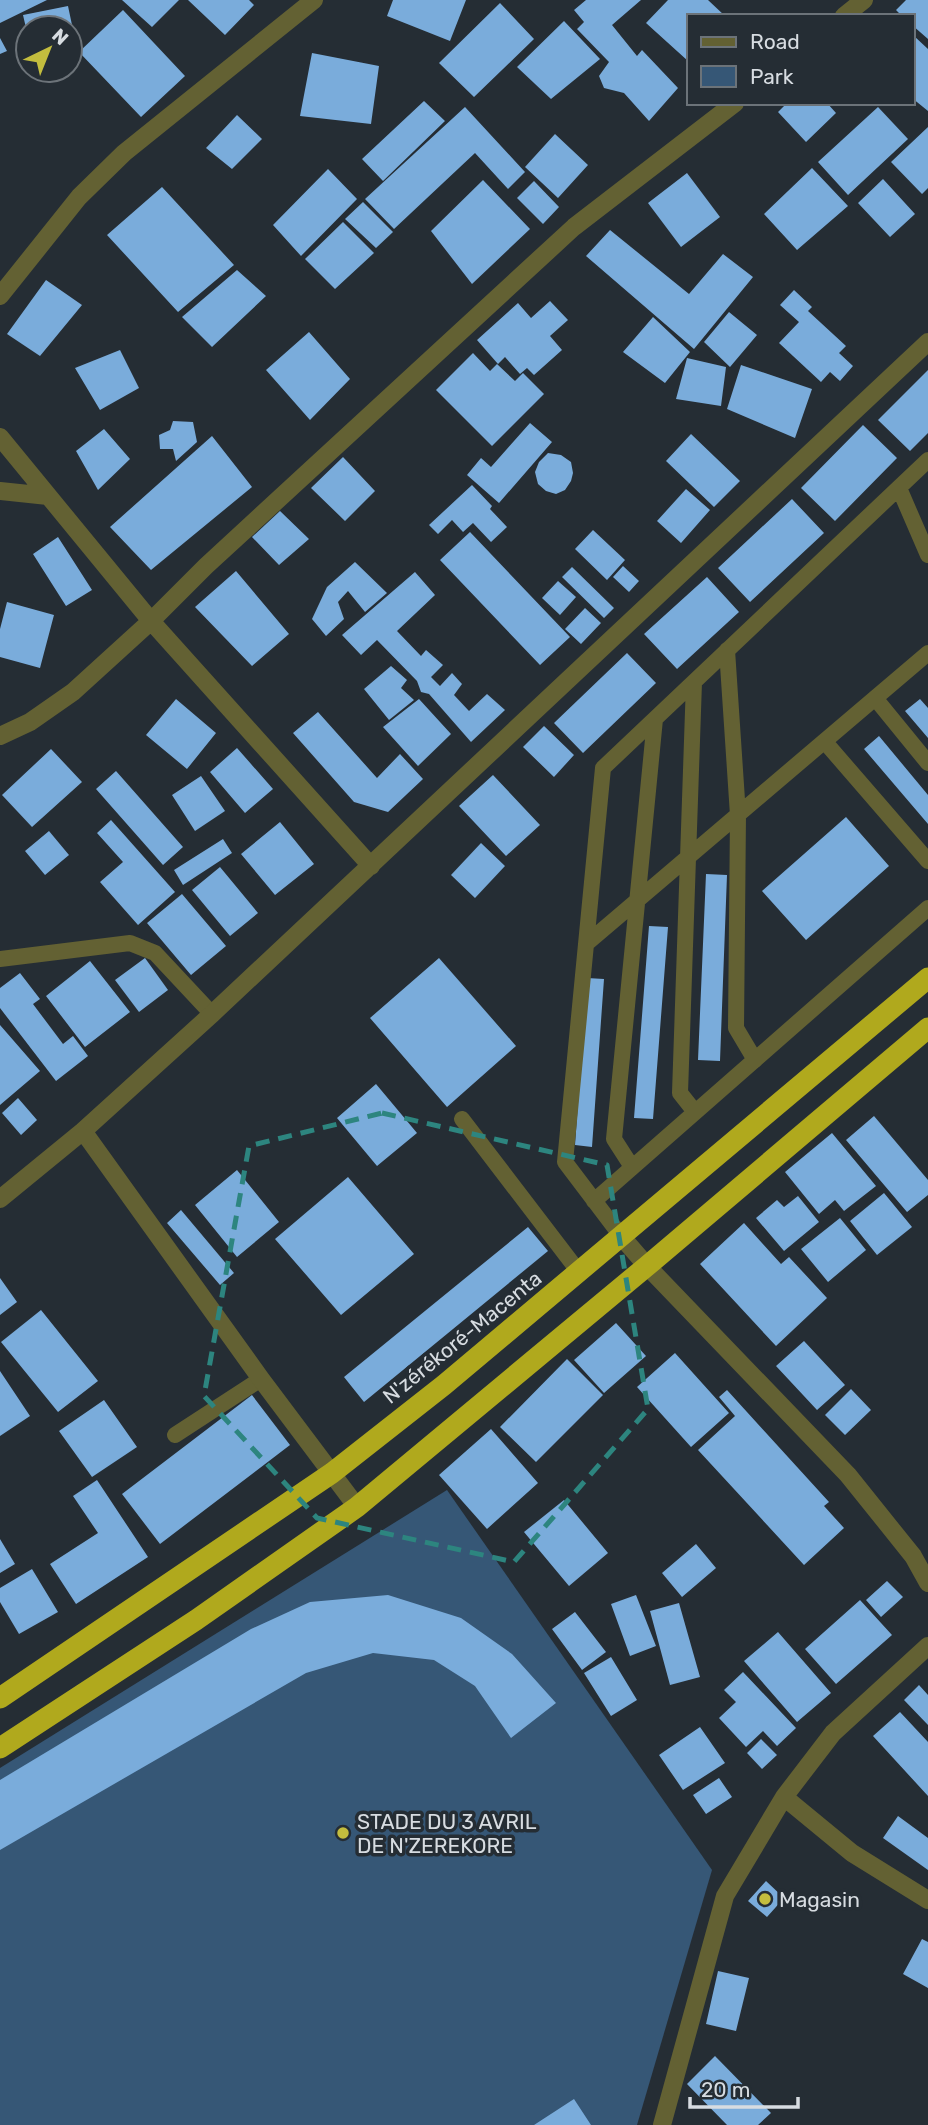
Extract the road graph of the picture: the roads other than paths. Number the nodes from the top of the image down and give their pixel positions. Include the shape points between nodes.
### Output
1 (314, 0) edge
2 (863, 0) edge
3 (846, 14) edge
4 (731, 105) edge
5 (0, 296) edge
6 (928, 342) edge
7 (0, 437) edge
8 (928, 460) edge
9 (899, 488) junction
10 (0, 491) edge
11 (48, 496) junction
12 (928, 555) edge
13 (150, 621) junction
14 (727, 650) junction
15 (923, 658) edge
16 (928, 676) edge
17 (694, 682) junction
18 (875, 698) junction
19 (655, 719) junction
20 (0, 736) edge
21 (825, 742) junction
22 (928, 763) edge
23 (738, 815) junction
24 (689, 857) junction
25 (928, 862) edge
26 (371, 866) junction
27 (638, 900) junction
28 (928, 908) edge
29 (586, 944) junction
30 (0, 959) edge
31 (928, 978) edge
32 (212, 1014) junction
33 (928, 1028) edge
34 (755, 1060) junction
35 (695, 1112) junction
36 (462, 1119) dead end
37 (83, 1131) junction
38 (632, 1167) junction
39 (0, 1199) edge
40 (594, 1201) junction
41 (621, 1236) junction
42 (646, 1266) junction
43 (579, 1272) junction
44 (261, 1379) junction
45 (175, 1435) dead end
46 (332, 1473) junction
47 (357, 1507) junction
48 (928, 1583) edge
49 (928, 1646) edge
50 (0, 1698) edge
51 (0, 1748) edge
52 (784, 1797) junction
53 (928, 1900) edge
54 (662, 2125) edge

1 - 5 street via 124,153 79,198
2 - 3 street
4 - 13 street via 574,227
6 - 26 street
7 - 11 street
8 - 9 lane
9 - 12 lane
9 - 14 lane
10 - 11 street
11 - 13 street
13 - 20 street via 73,692
13 - 26 street
14 - 17 lane
14 - 23 lane
15 - 16 lane
15 - 18 lane
17 - 19 lane
17 - 24 lane
18 - 21 lane
18 - 22 lane
19 - 27 lane
19 - 29 lane via 603,768
21 - 23 lane
21 - 25 lane
23 - 24 lane
23 - 34 lane via 736,1028
24 - 27 lane
24 - 35 lane via 680,1093
26 - 32 street
27 - 29 lane
27 - 38 lane via 614,1139
28 - 34 lane
29 - 40 lane via 565,1162
30 - 32 lane via 130,943 155,953
31 - 41 highway, N'zérékoré-Macenta
32 - 37 street
33 - 42 highway
34 - 35 lane
35 - 38 lane
36 - 43 lane
37 - 39 street
37 - 44 street
38 - 40 lane
40 - 41 lane
41 - 42 street
41 - 43 highway, N'zérékoré-Macenta
42 - 47 highway
42 - 48 street via 848,1475 913,1556
43 - 46 highway, N'zérékoré-Macenta
44 - 45 lane
44 - 46 street
46 - 47 street
46 - 50 highway, N'zérékoré-Macenta
47 - 51 highway via 196,1620
49 - 52 street via 833,1733
52 - 53 street via 852,1853
52 - 54 street via 725,1896

